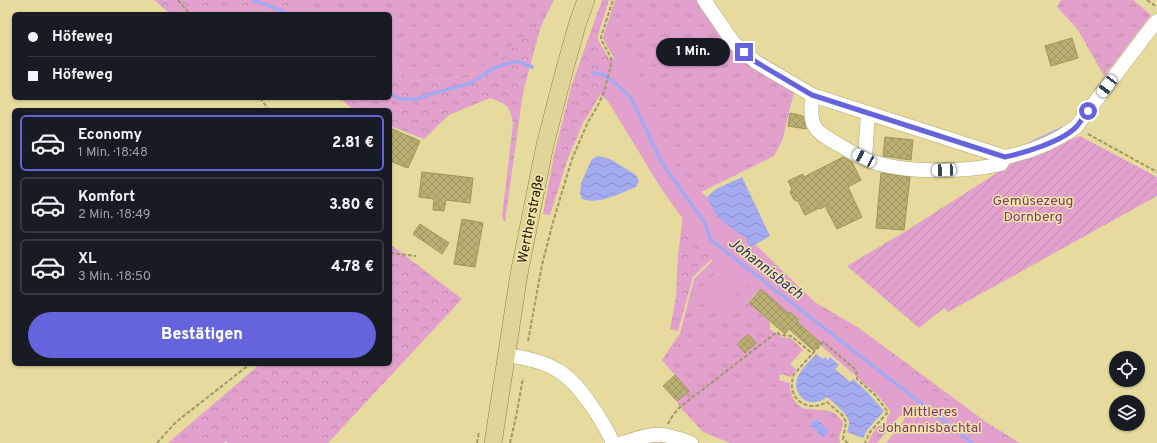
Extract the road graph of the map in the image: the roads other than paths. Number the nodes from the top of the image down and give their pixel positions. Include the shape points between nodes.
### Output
1 (586, 0) edge
2 (704, 0) edge
3 (1157, 21) edge
4 (812, 95) junction
5 (868, 113) junction
6 (1005, 157) junction
7 (864, 158) junction
8 (507, 355) junction
9 (663, 439) edge
10 (493, 443) edge
11 (613, 443) edge
12 (623, 443) edge
13 (691, 443) edge

1 - 8 main road, Wertherstraße via 547,139 519,274
2 - 4 street via 733,42 756,62
3 - 6 street via 1076,127 1041,147
4 - 5 street
4 - 7 street via 813,123 821,134
5 - 6 street
5 - 7 street
6 - 7 street via 1002,164 987,167 929,170 890,166
8 - 10 main road, Wertherstraße
8 - 11 street via 541,362 572,382 602,421
9 - 12 street via 652,434
9 - 13 street via 674,436

